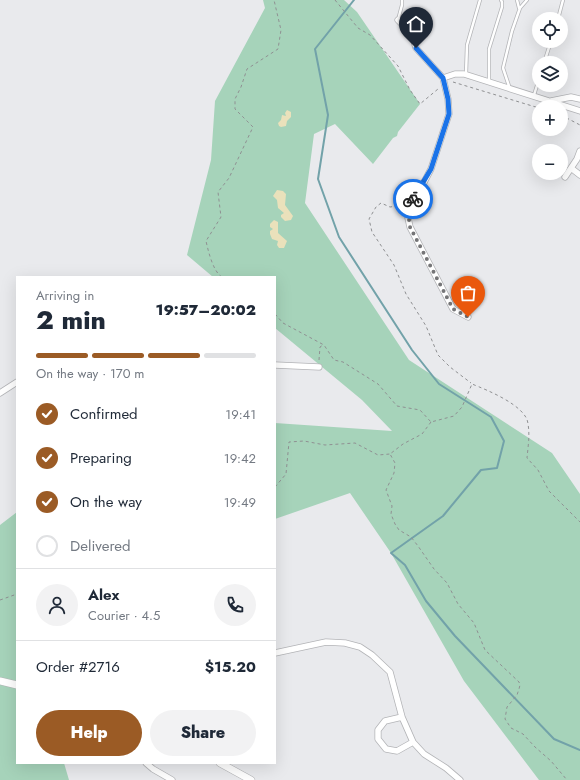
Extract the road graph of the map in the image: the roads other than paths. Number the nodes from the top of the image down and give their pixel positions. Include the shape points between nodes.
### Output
1 (402, 0) edge
2 (480, 0) edge
3 (500, 0) edge
4 (517, 0) edge
5 (527, 0) edge
6 (563, 0) edge
7 (520, 8) junction
8 (560, 12) edge
9 (398, 20) joint
10 (466, 75) junction
11 (443, 78) junction
12 (489, 82) junction
13 (511, 89) junction
14 (535, 92) edge
15 (534, 96) junction
16 (580, 99) edge
17 (548, 100) edge
18 (558, 100) edge
19 (568, 108) edge
20 (580, 111) edge
21 (580, 151) edge
22 (571, 168) junction
23 (568, 172) edge
24 (580, 175) edge
25 (468, 317) dead end
26 (276, 365) edge
27 (319, 367) road end
28 (16, 383) edge
29 (0, 393) edge
30 (276, 653) edge
31 (0, 681) edge
32 (16, 685) edge
33 (402, 717) junction
34 (413, 742) junction
35 (147, 764) edge
36 (222, 764) edge
37 (172, 780) edge
38 (251, 780) edge
39 (460, 780) edge

1 - 9 lane
2 - 10 lane via 467,45
3 - 12 lane via 502,7 489,49
4 - 7 lane
5 - 7 lane
6 - 8 lane
7 - 13 lane via 503,68
9 - 11 street via 412,34 416,48
10 - 11 street via 455,74
10 - 12 street
11 - 25 street via 448,99 448,120 431,169 410,205 408,218 410,227 453,309
12 - 13 street
13 - 15 street
14 - 15 lane
15 - 17 street
16 - 18 street
19 - 20 street
21 - 22 street
22 - 23 street
22 - 24 street
26 - 27 street
28 - 29 street
30 - 33 street via 326,642 345,643 360,648 372,655 390,672
31 - 32 street
33 - 34 street
33 - 34 street via 385,721 378,730 378,740 386,749 397,751
34 - 39 street via 424,754
35 - 37 street
36 - 38 street

